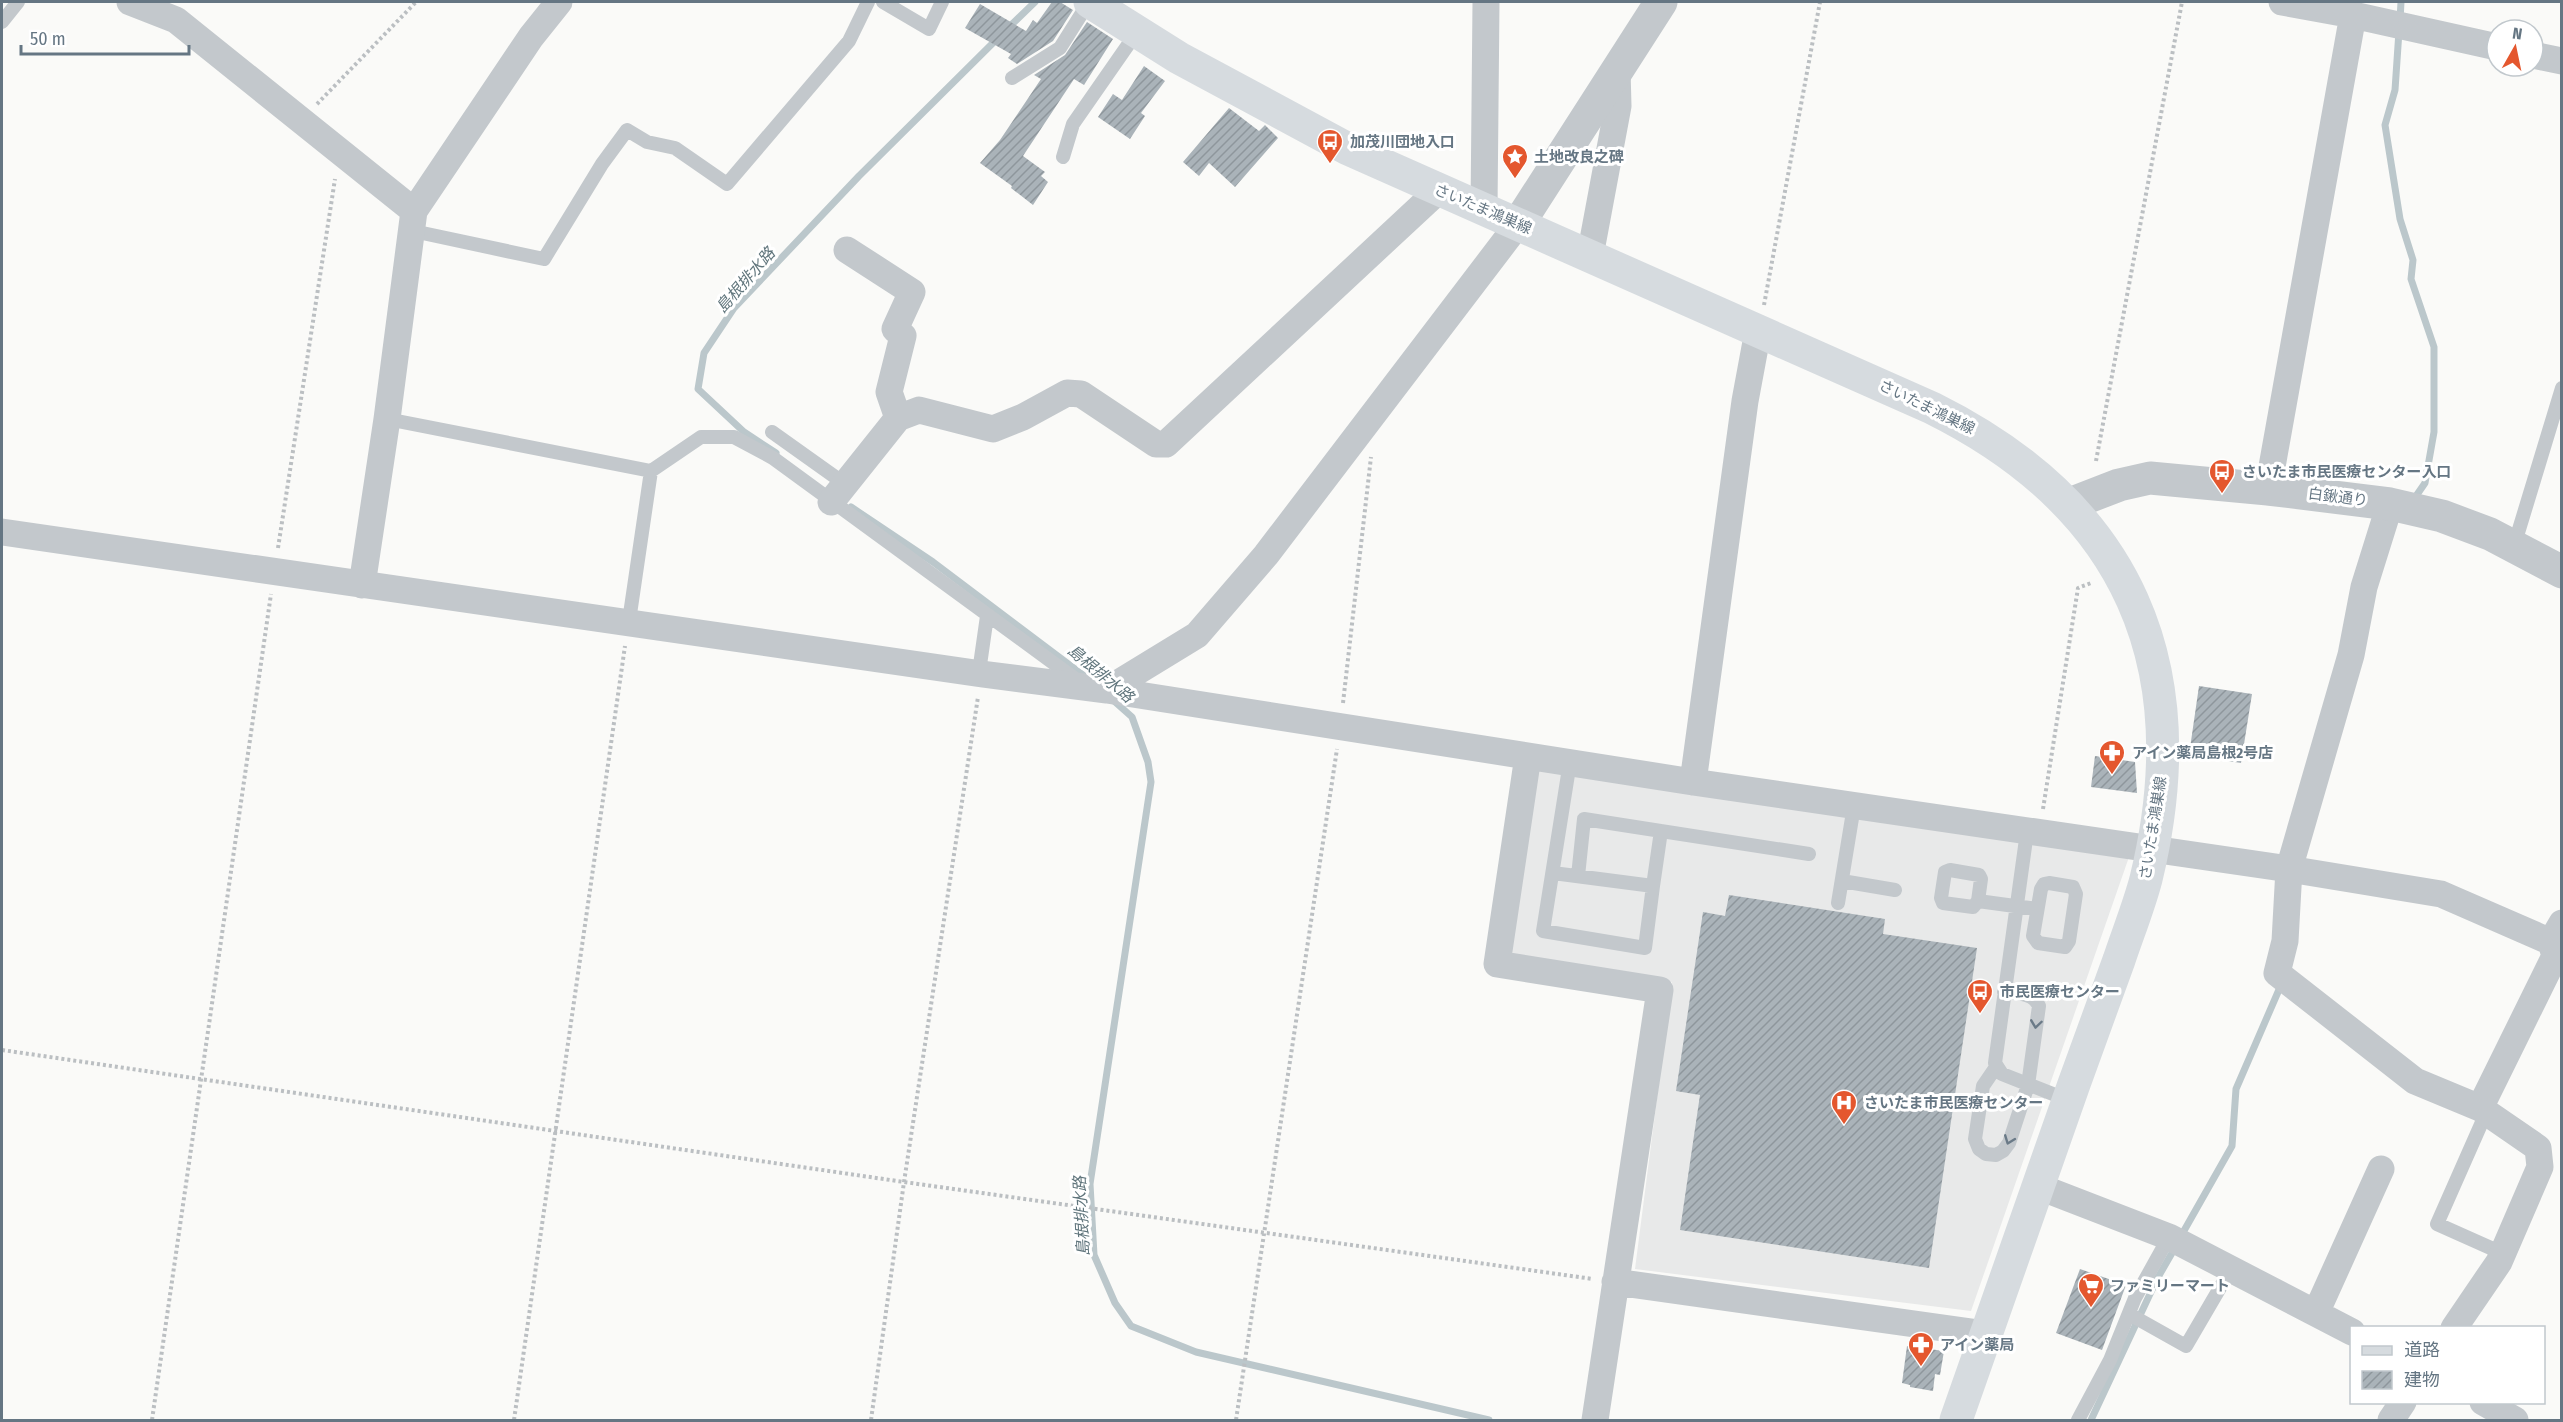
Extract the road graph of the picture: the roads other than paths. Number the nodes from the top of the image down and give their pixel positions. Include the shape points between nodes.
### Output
1 (18, 2) edge
2 (130, 2) edge
3 (560, 2) edge
4 (868, 2) edge
5 (883, 2) edge
6 (942, 2) edge
7 (1089, 2) edge
8 (1486, 2) edge
9 (1661, 2) edge
10 (2282, 2) edge
11 (2367, 12) edge
12 (2, 22) edge
13 (1137, 32) junction
14 (2485, 44) edge
15 (2545, 57) edge
16 (2562, 61) edge
17 (1617, 69) junction
18 (1012, 78) dead end
19 (1063, 158) dead end
20 (1439, 190) junction
21 (1484, 209) junction
22 (414, 221) junction
23 (1519, 223) junction
24 (847, 250) dead end
25 (1590, 256) junction
26 (1758, 331) junction
27 (2562, 388) edge
28 (898, 418) junction
29 (387, 419) junction
30 (772, 432) dead end
31 (651, 471) junction
32 (2268, 489) junction
33 (838, 493) junction
34 (2070, 504) junction
35 (2402, 506) junction
36 (2, 532) edge
37 (2514, 546) junction
38 (2562, 572) edge
39 (362, 585) junction
40 (987, 616) junction
41 (628, 621) junction
42 (982, 674) junction
43 (1097, 689) junction
44 (1528, 756) junction
45 (1570, 762) junction
46 (1693, 782) junction
47 (1854, 806) junction
48 (1661, 831) junction
49 (2033, 832) junction
50 (2152, 849) junction
51 (1809, 854) dead end
52 (2289, 868) junction
53 (1552, 873) junction
54 (1578, 876) junction
55 (1842, 881) junction
56 (1653, 886) junction
57 (1895, 890) dead end
58 (1978, 901) dead end
59 (1838, 903) dead end
60 (2016, 906) junction
61 (2037, 909) junction
62 (2556, 933) edge
63 (2004, 992) junction
64 (1996, 1067) junction
65 (2028, 1084) junction
66 (2068, 1100) junction
67 (2483, 1110) junction
68 (2381, 1169) dead end
69 (2037, 1186) junction
70 (2169, 1237) junction
71 (2502, 1253) junction
72 (2231, 1269) junction
73 (1615, 1282) junction
74 (2129, 1314) junction
75 (2316, 1314) junction
76 (2455, 1326) edge
77 (2350, 1331) edge
78 (1986, 1334) junction
79 (2402, 1404) edge
80 (2487, 1404) edge
81 (1595, 1420) edge
82 (1956, 1420) edge
83 (2078, 1420) edge
84 (2391, 1420) edge
85 (2515, 1420) edge

1 - 12 lane
2 - 22 street via 176,20 339,151
3 - 22 street via 531,37
4 - 22 lane via 849,41 727,184 675,148 646,142 627,129 544,259
5 - 6 lane via 929,29
7 - 13 main road, さいたま鴻巣線
7 - 18 lane via 1060,48
8 - 21 street
9 - 17 street
10 - 11 street
11 - 14 street
11 - 32 street
13 - 19 lane via 1073,124
13 - 20 main road, さいたま鴻巣線 via 1268,108
15 - 16 street
17 - 23 street
17 - 25 street via 1618,106
20 - 21 main road, さいたま鴻巣線
20 - 28 street via 1166,444 1156,444 1081,394 1067,393 993,429 919,410
21 - 23 main road, さいたま鴻巣線
22 - 29 street
23 - 25 main road, さいたま鴻巣線
23 - 43 street via 1266,555 1197,635
24 - 28 street via 912,292 895,329 903,336 889,392
25 - 26 main road, さいたま鴻巣線
26 - 34 main road, さいたま鴻巣線 via 1972,427 2014,456
26 - 46 street
27 - 37 lane
28 - 33 street
29 - 31 lane
29 - 39 street
30 - 33 lane
31 - 33 lane via 701,437 734,437
31 - 41 lane
32 - 34 street, 白鍬通り via 2150,478
32 - 35 street, 白鍬通り
33 - 40 lane
34 - 50 main road, さいたま鴻巣線 via 2123,578 2148,643 2159,689 2162,772
35 - 37 street, 白鍬通り via 2442,516
35 - 52 street via 2364,586 2351,655
36 - 39 street
37 - 38 street, 白鍬通り
39 - 41 street
40 - 42 lane
40 - 43 lane
41 - 42 street
42 - 43 street
43 - 44 street
44 - 45 street
44 - 73 street via 1497,964 1660,990
45 - 46 street
45 - 53 lane
46 - 47 street
47 - 49 street
47 - 55 lane
48 - 51 lane
48 - 54 lane via 1584,819
48 - 56 lane
49 - 50 street
49 - 60 lane
50 - 52 street
50 - 66 main road, さいたま鴻巣線 via 2138,907
52 - 62 street via 2440,894
52 - 67 street via 2285,941 2277,973 2415,1081
53 - 54 lane
53 - 56 lane via 1543,931 1645,948
54 - 56 lane
55 - 57 lane
55 - 59 lane
58 - 60 lane
60 - 61 lane
60 - 63 lane
61 - 61 lane via 2044,884 2073,888 2076,894 2065,947 2034,941
62 - 67 street via 2555,956
63 - 64 lane
63 -> 65 lane via 2028,995 2039,1006
64 - 65 lane via 2002,1074
65 -> 64 lane via 2008,1146 1996,1155 1986,1154 1977,1146 1975,1135 1983,1086
65 - 66 lane
66 - 69 main road, さいたま鴻巣線
67 - 71 street via 2538,1148 2540,1167
67 - 71 lane via 2437,1224
68 - 75 street
69 - 70 street
69 - 78 main road, さいたま鴻巣線
70 - 72 street
70 - 74 lane
71 - 76 street
72 - 74 lane via 2186,1346
72 - 75 street
73 - 78 street
73 - 81 street
74 - 83 lane
75 - 77 street
78 - 82 main road, さいたま鴻巣線
79 - 84 street
80 - 85 street

